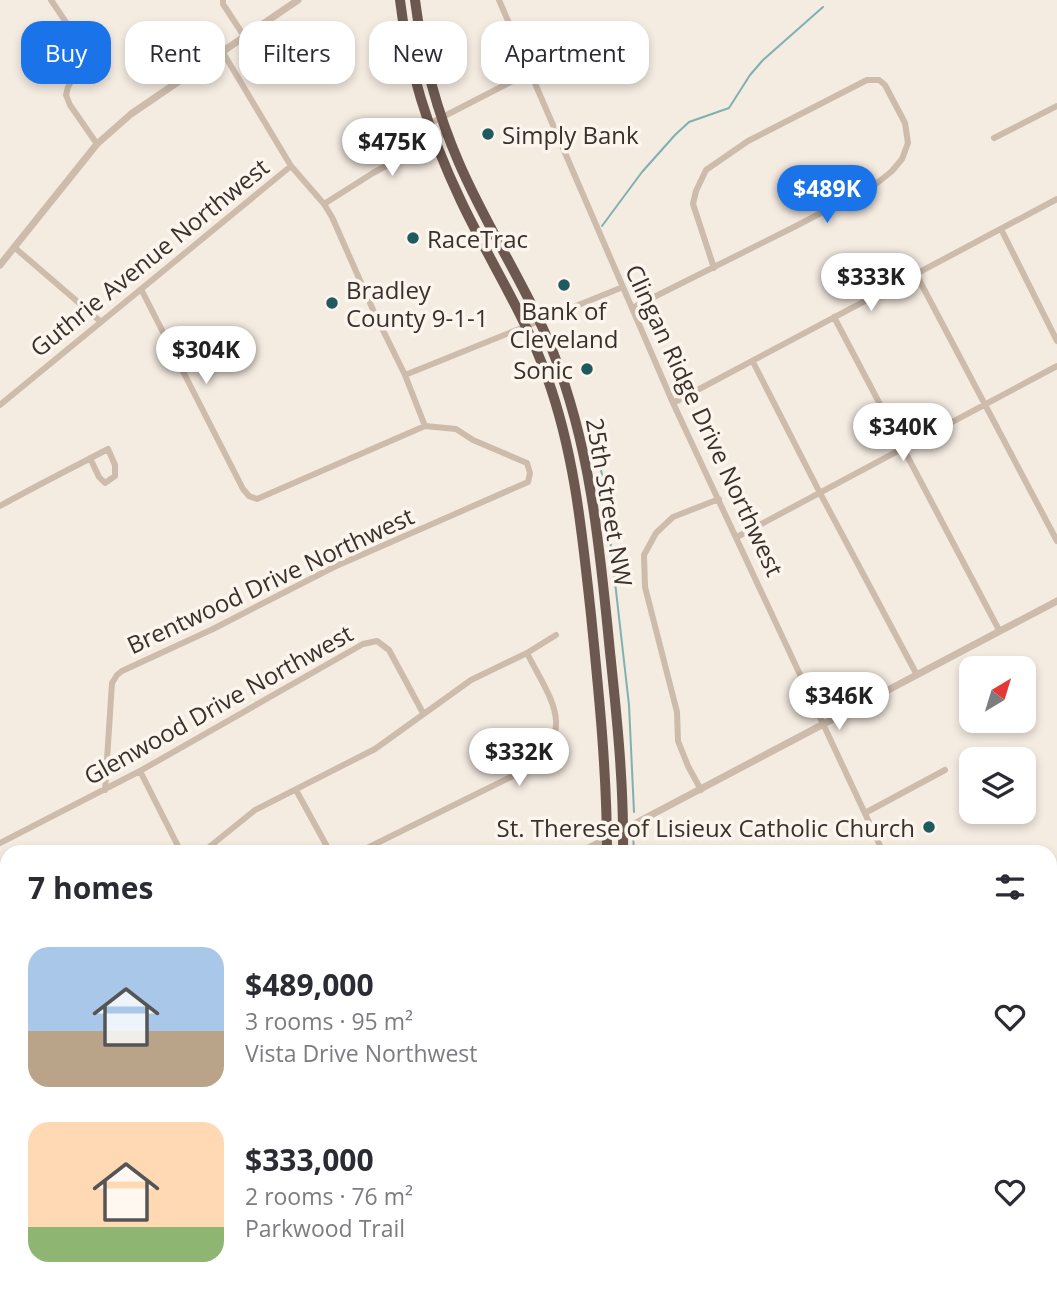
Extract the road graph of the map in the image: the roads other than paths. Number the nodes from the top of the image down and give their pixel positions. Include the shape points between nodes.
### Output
1 (51, 0) edge
2 (223, 0) edge
3 (298, 0) edge
4 (400, 0) edge
5 (415, 0) edge
6 (499, 0) edge
7 (266, 21) edge
8 (508, 21) edge
9 (239, 28) edge
10 (225, 56) edge
11 (174, 84) edge
12 (507, 84) edge
13 (535, 84) edge
14 (1057, 106) edge
15 (442, 117) junction
16 (429, 124) junction
17 (448, 132) junction
18 (993, 138) dead end
19 (434, 141) junction
20 (97, 144) junction
21 (290, 166) junction
22 (1057, 199) edge
23 (324, 204) junction
24 (1001, 229) junction
25 (14, 247) junction
26 (0, 265) edge
27 (714, 268) junction
28 (916, 274) junction
29 (623, 287) junction
30 (141, 289) junction
31 (632, 308) junction
32 (834, 317) junction
33 (100, 321) junction
34 (539, 321) junction
35 (526, 326) junction
36 (1057, 341) edge
37 (753, 362) junction
38 (1057, 366) edge
39 (405, 375) junction
40 (0, 391) edge
41 (8, 398) junction
42 (673, 404) junction
43 (0, 405) edge
44 (984, 405) junction
45 (425, 426) junction
46 (902, 448) junction
47 (90, 458) junction
48 (820, 493) junction
49 (719, 499) junction
50 (0, 506) edge
51 (737, 537) junction
52 (1057, 541) edge
53 (1057, 601) edge
54 (999, 630) junction
55 (556, 635) dead end
56 (527, 653) junction
57 (917, 674) junction
58 (424, 713) junction
59 (824, 724) junction
60 (945, 770) dead end
61 (140, 771) junction
62 (105, 790) junction
63 (296, 790) junction
64 (701, 790) junction
65 (865, 813) junction
66 (623, 831) junction
67 (607, 839) junction
68 (0, 843) edge
69 (177, 845) edge
70 (212, 845) edge
71 (326, 845) edge
72 (373, 845) edge
73 (595, 845) edge
74 (607, 845) edge
75 (623, 845) edge
76 (880, 845) edge

1 - 20 street via 85,49 66,95
2 - 9 street
3 - 7 street
4 - 16 highway, 25th Street NW
5 - 15 highway, 25th Street NW
6 - 8 street, Clingan Ridge Drive Northwest
10 - 21 street
11 - 20 street
12 - 15 street
13 - 29 street, Clingan Ridge Drive Northwest
14 - 18 street
15 - 16 street
15 - 17 highway, 25th Street NW
16 - 19 highway, 25th Street NW
17 - 19 street
17 - 34 highway, 25th Street NW
19 - 23 street
19 - 35 highway, 25th Street NW
20 - 25 street
21 - 23 street
21 - 30 street, Guthrie Avenue Northwest
22 - 24 street
23 - 39 street
24 - 28 street
24 - 36 street
25 - 26 street
25 - 33 street
27 - 27 street via 876,184 892,171 908,143 905,123 885,85 867,80 748,141 706,170 694,204
27 - 31 street
28 - 32 street
28 - 44 street
29 - 31 street, Clingan Ridge Drive Northwest
29 - 34 street
30 - 33 street, Guthrie Avenue Northwest
30 - 45 street via 249,496 257,499
31 - 42 street, Clingan Ridge Drive Northwest
32 - 37 street
32 - 46 street
33 - 41 street, Guthrie Avenue Northwest
34 - 35 street
34 - 66 highway, 25th Street NW via 568,393 590,481 607,612
35 - 39 street
35 - 67 highway, 25th Street NW via 562,423 582,524 598,675
37 - 42 street
37 - 48 street
38 - 44 street
39 - 45 street
40 - 41 street
41 - 43 street, Guthrie Avenue Northwest
42 - 49 street, Clingan Ridge Drive Northwest
44 - 46 street
44 - 52 street
45 - 62 street, Brentwood Drive Northwest via 456,429 527,463 528,482 334,567 122,671 112,683
46 - 48 street
46 - 54 street
47 - 47 street via 108,449 115,476 105,483
47 - 50 street
48 - 51 street
48 - 57 street
49 - 51 street, Clingan Ridge Drive Northwest
49 - 64 street via 673,517 656,533 644,555 645,587 677,712 678,741
51 - 59 street, Clingan Ridge Drive Northwest
53 - 54 street
54 - 57 street
55 - 56 street
56 - 58 street via 471,680
56 - 72 street via 558,721 550,747 527,769
57 - 59 street
58 - 61 street, Glenwood Drive Northwest via 388,650 377,641 363,644
58 - 63 street via 375,749
59 - 64 street
59 - 65 street, Clingan Ridge Drive Northwest
60 - 65 street
61 - 62 street, Glenwood Drive Northwest
61 - 69 street
62 - 68 street, Glenwood Drive Northwest
63 - 70 street via 255,810
63 - 71 street
64 - 66 street
65 - 76 street, Clingan Ridge Drive Northwest
66 - 67 street
66 - 75 highway, 25th Street NW
67 - 73 street
67 - 74 highway, 25th Street NW

